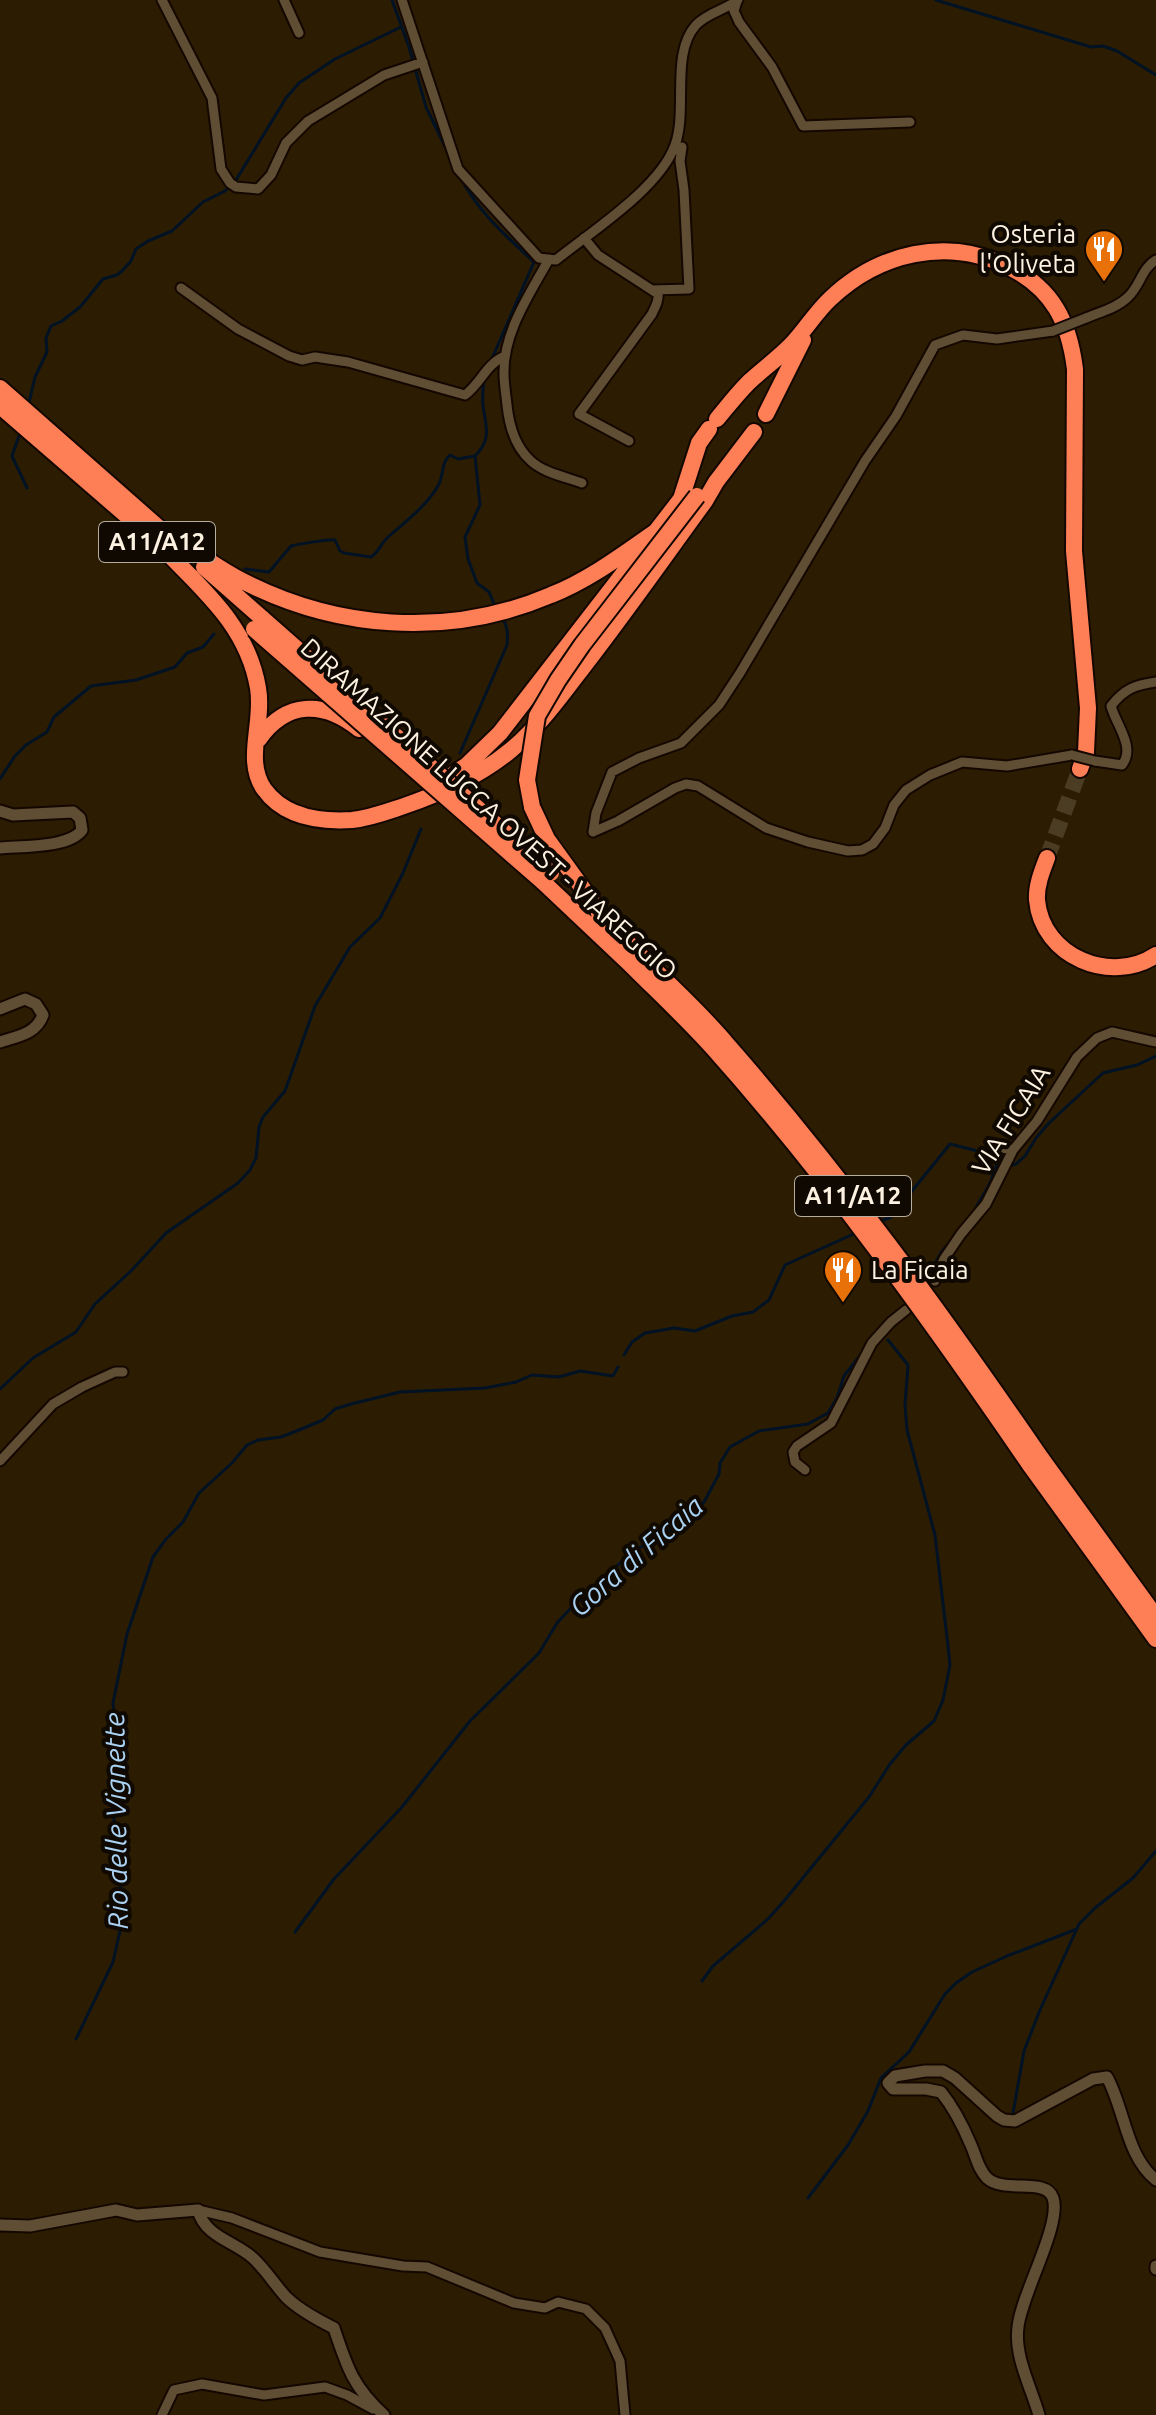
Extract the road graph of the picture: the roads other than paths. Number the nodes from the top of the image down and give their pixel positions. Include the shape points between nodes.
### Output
1 (162, 0) edge
2 (284, 0) edge
3 (402, 0) edge
4 (737, 1) edge
5 (299, 33) dead end
6 (417, 64) junction
7 (910, 122) dead end
8 (682, 147) dead end
9 (584, 238) junction
10 (549, 259) junction
11 (1156, 260) edge
12 (181, 288) dead end
13 (652, 290) junction
14 (813, 320) junction
15 (505, 356) junction
16 (0, 388) edge
17 (0, 406) edge
18 (766, 414) dead end
19 (754, 432) dead end
20 (629, 441) dead end
21 (62, 451) junction
22 (716, 482) junction
23 (582, 483) dead end
24 (159, 536) junction
25 (633, 555) junction
26 (258, 624) junction
27 (1156, 682) edge
28 (255, 744) junction
29 (403, 761) junction
30 (1082, 762) junction
31 (404, 806) junction
32 (0, 811) edge
33 (0, 848) edge
34 (1047, 858) tunnel mouth
35 (547, 877) junction
36 (604, 918) junction
37 (1156, 955) edge
38 (636, 961) junction
39 (0, 1009) edge
40 (0, 1042) edge
41 (1156, 1042) edge
42 (991, 1146) dead end
43 (1013, 1150) junction
44 (935, 1281) dead end
45 (906, 1310) dead end
46 (123, 1372) dead end
47 (0, 1461) edge
48 (1035, 1462) junction
49 (805, 1470) dead end
50 (1156, 1617) edge
51 (1156, 1639) edge
52 (1156, 2180) edge
53 (198, 2210) junction
54 (0, 2225) edge
55 (162, 2415) edge
56 (383, 2415) edge
57 (625, 2415) edge
58 (1039, 2415) edge

1 - 6 street via 212,98 221,169 233,185 258,189 286,143 308,121 384,75
2 - 5 street
3 - 6 street
4 - 7 street via 739,22 772,67 803,126
4 - 9 street via 704,17 683,47 676,143 665,166 649,186
6 - 10 street via 458,169 539,258
8 - 13 street via 689,289
9 - 10 street via 556,260
9 - 13 street via 598,255
10 - 15 street via 522,308
11 - 30 street, bridge via 1120,304 1053,331 997,339 963,335 935,345 719,705 681,743 612,772 593,832 686,784 698,786 766,828 808,842 862,850 885,828 906,790 962,762
12 - 15 street via 238,329 289,356 348,362 465,395
13 - 20 street via 658,302 652,314 579,414
14 - 18 highway
14 - 25 highway via 713,424 699,443 681,499
14 - 30 highway via 850,280 867,270 905,255 940,251 978,256 1028,277 1064,319 1075,369 1074,551 1088,708
15 - 23 street via 508,422 519,445 532,462
16 - 21 highway, DIRAMAZIONE LUCCA OVEST - VIAREGGIO / A11/A12
17 - 21 highway, DIRAMAZIONE LUCCA OVEST - VIAREGGIO / A11/A12
19 - 22 highway
21 - 24 highway, DIRAMAZIONE LUCCA OVEST - VIAREGGIO / A11/A12
22 - 31 highway via 606,637 512,750 470,778
22 - 36 highway, bridge via 697,496 582,645 537,716 527,780 532,807 547,839
24 - 25 highway via 257,588 322,611 406,624 489,617 552,595
24 - 26 highway, DIRAMAZIONE LUCCA OVEST - VIAREGGIO / A11/A12
24 - 28 highway via 247,648 260,705
25 - 31 highway via 500,733 467,765
26 - 29 highway, DIRAMAZIONE LUCCA OVEST - VIAREGGIO / A11/A12, bridge
26 - 35 highway, DIRAMAZIONE LUCCA OVEST - VIAREGGIO / A11/A12, bridge
27 - 30 street via 1134,685 1111,706 1126,742 1122,765
28 - 29 highway via 277,718 315,709 344,718
28 - 31 highway via 255,767 264,788 297,813 341,820
29 - 35 highway, DIRAMAZIONE LUCCA OVEST - VIAREGGIO / A11/A12, bridge
32 - 33 street via 73,812 82,830 65,842
34 - 37 highway via 1037,900 1045,925 1066,952 1086,963 1114,968
35 - 36 highway, DIRAMAZIONE LUCCA OVEST - VIAREGGIO / A11/A12
35 - 38 highway, DIRAMAZIONE LUCCA OVEST - VIAREGGIO / A11/A12
36 - 38 highway, DIRAMAZIONE LUCCA OVEST - VIAREGGIO / A11/A12
38 - 48 highway, DIRAMAZIONE LUCCA OVEST - VIAREGGIO / A11/A12, bridge via 724,1040 833,1171 888,1242
39 - 40 street via 25,999 43,1015 39,1026
41 - 43 street, VIA FICAIA via 1112,1032 1097,1038 1077,1057
42 - 43 street
43 - 44 street, VIA FICAIA via 986,1204 944,1259
45 - 49 street via 872,1343 831,1423 793,1452
46 - 47 street via 53,1404
48 - 50 highway, DIRAMAZIONE LUCCA OVEST - VIAREGGIO / A11/A12
48 - 51 highway, DIRAMAZIONE LUCCA OVEST - VIAREGGIO / A11/A12
52 - 58 street via 1133,2149 1107,2077 1093,2079 1015,2121 997,2116 943,2071 895,2076 888,2083 893,2089 941,2092 960,2119 979,2166 996,2184 1041,2187 1052,2194 1050,2227 1018,2324 1017,2346
53 - 54 street via 137,2215 116,2210 30,2226
53 - 56 street via 209,2230 253,2258 287,2298 334,2328 349,2372
53 - 57 street via 320,2252 427,2267 514,2303 545,2308 558,2302 586,2309 605,2328 620,2361
55 - 56 street via 174,2390 202,2384 264,2395 325,2387

